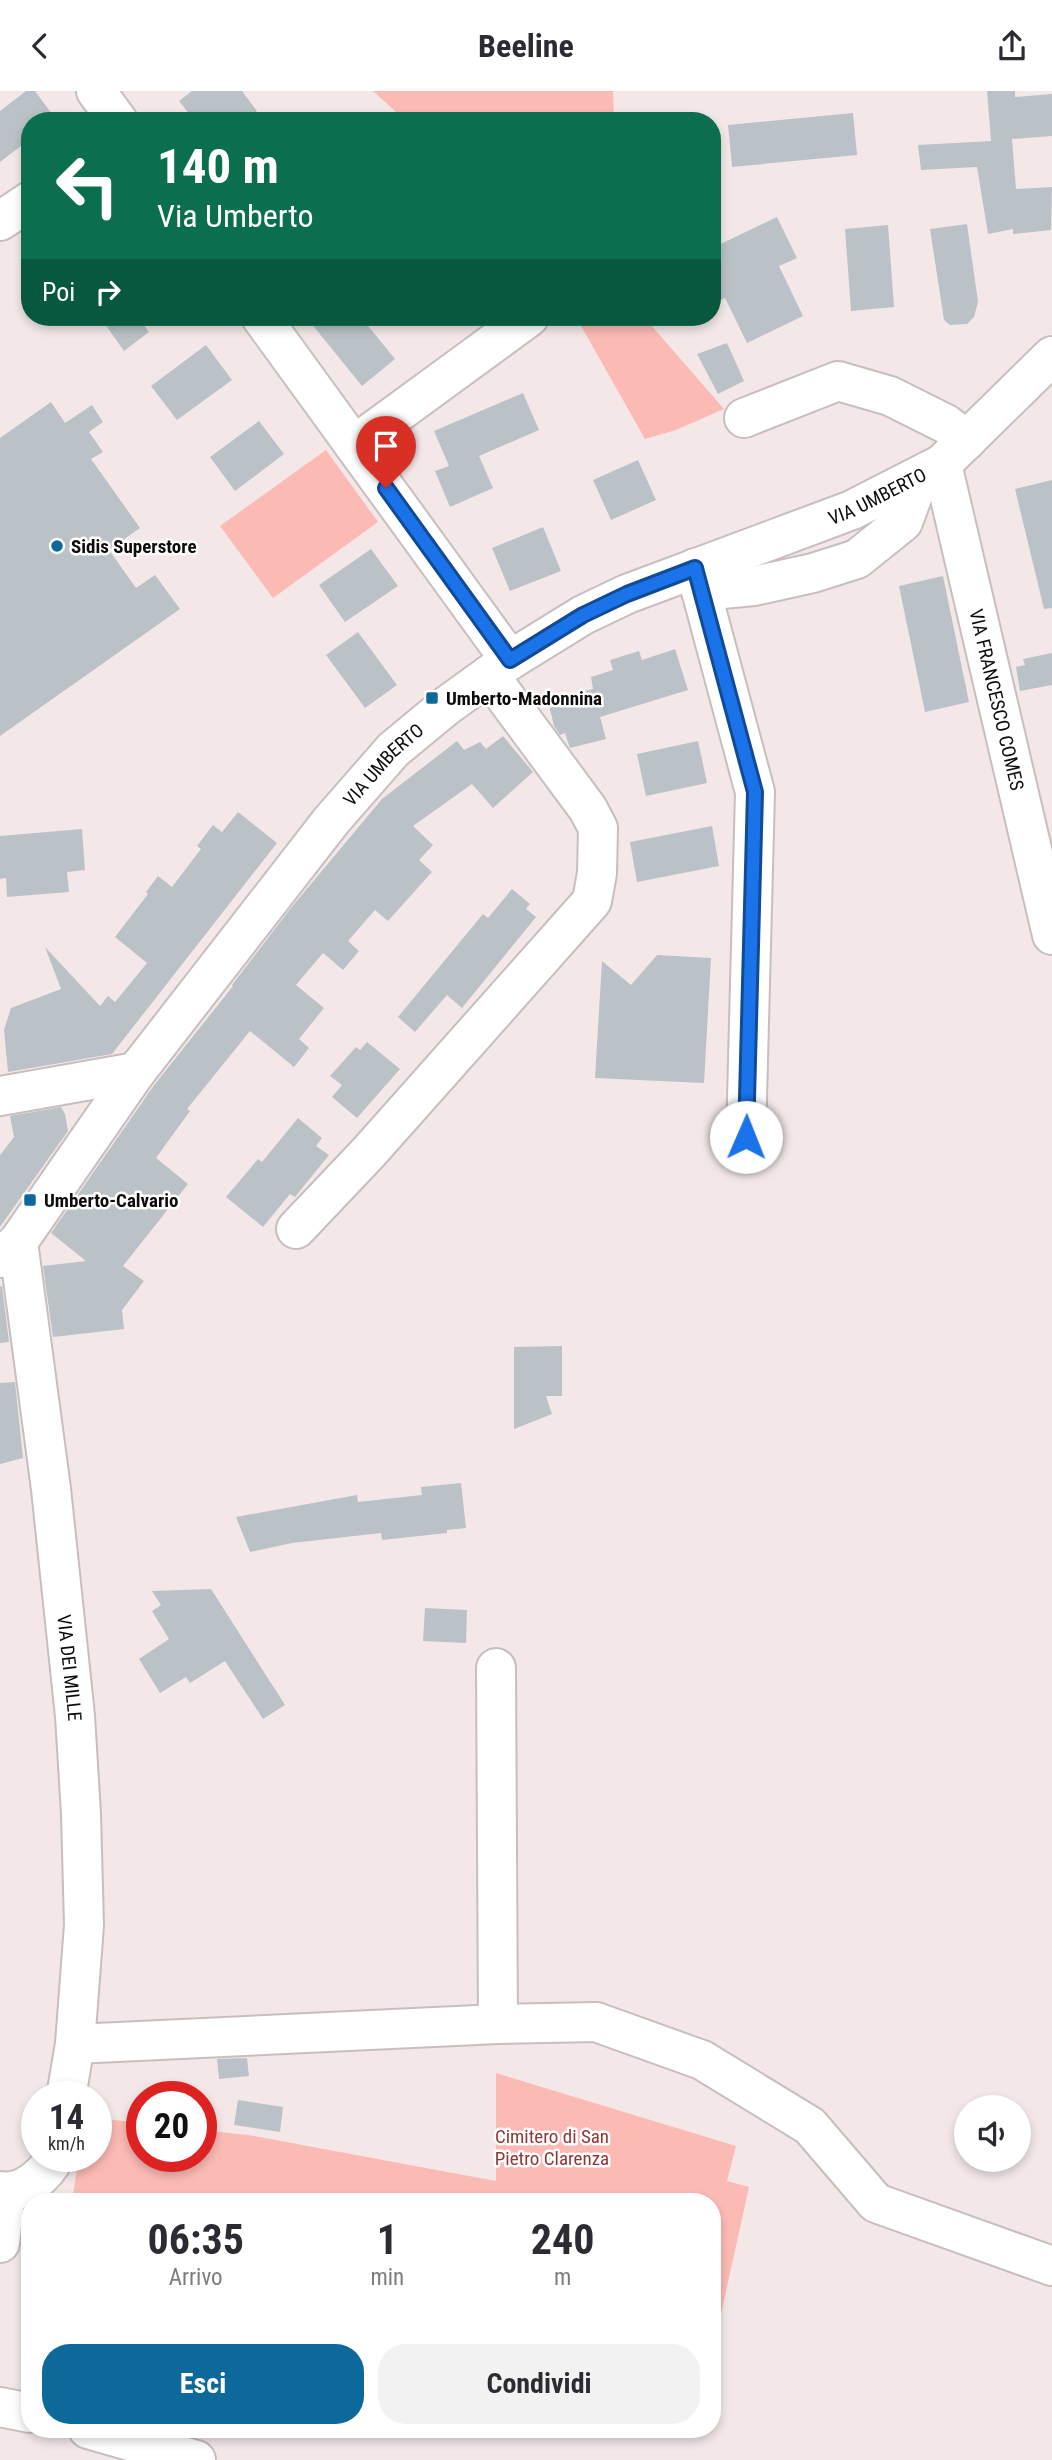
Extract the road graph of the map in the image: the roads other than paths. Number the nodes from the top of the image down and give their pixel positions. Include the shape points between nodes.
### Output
1 (96, 91) edge
2 (111, 112) edge
3 (21, 207) edge
4 (0, 221) edge
5 (267, 326) edge
6 (517, 326) edge
7 (1052, 356) edge
8 (744, 418) dead end
9 (354, 446) junction
10 (943, 460) junction
11 (698, 579) junction
12 (500, 668) junction
13 (1052, 935) edge
14 (136, 1072) junction
15 (48, 1089) junction
16 (0, 1096) edge
17 (93, 1133) junction
18 (746, 1137) dead end
19 (296, 1229) dead end
20 (9, 1250) edge
21 (496, 1668) dead end
22 (498, 2024) junction
23 (75, 2044) junction
24 (69, 2081) edge
25 (24, 2180) edge
26 (0, 2243) edge
27 (1052, 2266) edge
28 (0, 2407) edge
29 (21, 2411) edge
30 (120, 2438) edge
31 (197, 2460) edge

1 - 2 street
3 - 4 street
5 - 9 street
6 - 9 street
7 - 10 street, VIA UMBERTO
8 - 10 street via 838,381 890,396 946,424
9 - 12 street
10 - 11 street, VIA UMBERTO via 852,510
10 - 13 street, VIA FRANCESCO COMES
11 - 12 street, VIA UMBERTO via 627,594 583,615
11 - 18 street via 755,792
12 - 14 street, VIA UMBERTO via 393,750 331,821
12 - 19 street via 598,828 592,901
14 - 15 street
14 - 17 street, VIA UMBERTO
15 - 16 street
15 - 17 street via 82,1109
17 - 20 street, VIA UMBERTO
20 - 23 street, VIA DEI MILLE via 46,1447 75,1716 85,1925
21 - 22 street
22 - 23 street
22 - 27 street via 596,2022 702,2060 810,2126 876,2203
23 - 24 street, VIA DEI MILLE
25 - 26 street
28 - 29 street
30 - 31 street

